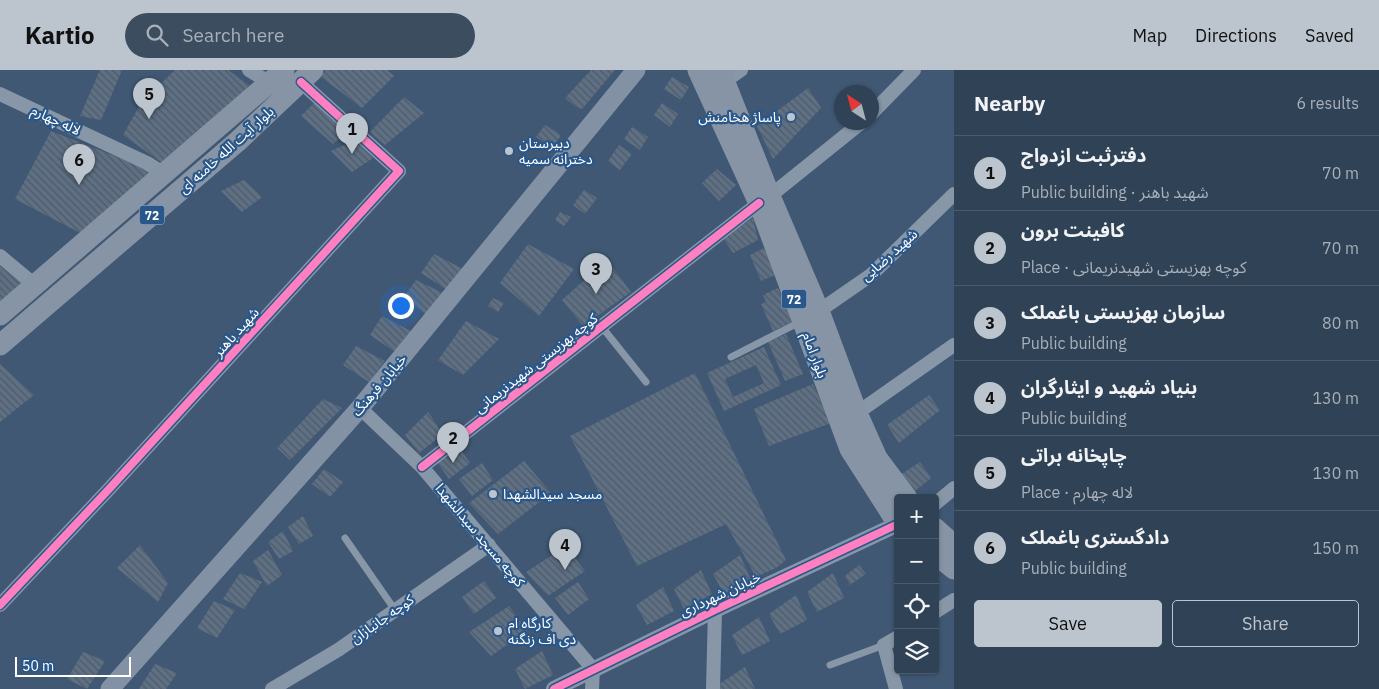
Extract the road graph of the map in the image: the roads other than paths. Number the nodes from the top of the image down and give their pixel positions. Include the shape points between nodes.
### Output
1 (249, 70) edge
2 (636, 70) edge
3 (698, 70) edge
4 (914, 70) edge
5 (729, 74) edge
6 (292, 76) edge
7 (0, 94) edge
8 (879, 106) edge
9 (852, 130) edge
10 (164, 174) junction
11 (954, 194) edge
12 (764, 200) junction
13 (0, 256) edge
14 (36, 286) junction
15 (0, 315) edge
16 (811, 316) junction
17 (602, 327) junction
18 (0, 345) edge
19 (954, 345) edge
20 (731, 358) dead end
21 (646, 382) dead end
22 (360, 408) junction
23 (857, 413) junction
24 (422, 467) junction
25 (954, 488) edge
26 (904, 494) edge
27 (939, 501) edge
28 (894, 518) edge
29 (894, 526) edge
30 (939, 532) edge
31 (345, 538) dead end
32 (489, 545) junction
33 (954, 545) edge
34 (939, 557) edge
35 (954, 569) edge
36 (954, 600) edge
37 (0, 605) edge
38 (939, 609) edge
39 (395, 610) junction
40 (715, 610) junction
41 (894, 639) edge
42 (884, 645) junction
43 (830, 665) dead end
44 (594, 669) junction
45 (113, 687) edge
46 (281, 687) edge
47 (554, 689) edge
48 (592, 689) edge
49 (713, 689) edge
50 (896, 689) edge

1 - 6 street
2 - 22 main road, خیابان فرهنگ
3 - 12 main road, بلوار امام / 72
4 - 8 street
5 - 12 main road, بلوار امام / 72
6 - 10 main road, بلوار آیت الله خامنه ای / 72
6 - 18 main road, بلوار آیت الله خامنه ای / 72 via 238,141
6 - 37 street, شهید باهنر via 399,171
7 - 10 street, لاله چهارم via 147,162
9 - 12 street, کوچه بهزیستی شهیدنریمانی
10 - 14 main road, بلوار آیت الله خامنه ای / 72
11 - 16 street, شهید رضایی via 870,275
12 - 16 main road, بلوار امام / 72
12 - 17 street, کوچه بهزیستی شهیدنریمانی
13 - 14 street
14 - 15 main road, بلوار آیت الله خامنه ای / 72
16 - 20 lane
16 - 23 main road, بلوار امام / 72
16 - 28 main road, بلوار امام / 72 via 850,450
17 - 21 lane
17 - 24 street, کوچه بهزیستی شهیدنریمانی
19 - 23 street
22 - 24 street, کوچه مسجد سیدالشهدا
22 - 45 main road, خیابان فرهنگ
23 - 26 main road, بلوار امام / 72 via 877,458
24 - 32 street, کوچه مسجد سیدالشهدا
25 - 27 street
29 - 40 street, خیابان شهرداری
30 - 33 main road
31 - 39 lane
32 - 39 street, کوچه جانبازان
32 - 44 street, کوچه مسجد سیدالشهدا
34 - 35 main road
36 - 38 street
39 - 46 street, کوچه جانبازان
40 - 44 street, خیابان شهرداری
40 - 49 street
41 - 42 street
42 - 43 lane
42 - 50 street
44 - 47 street, خیابان شهرداری
44 - 48 street

